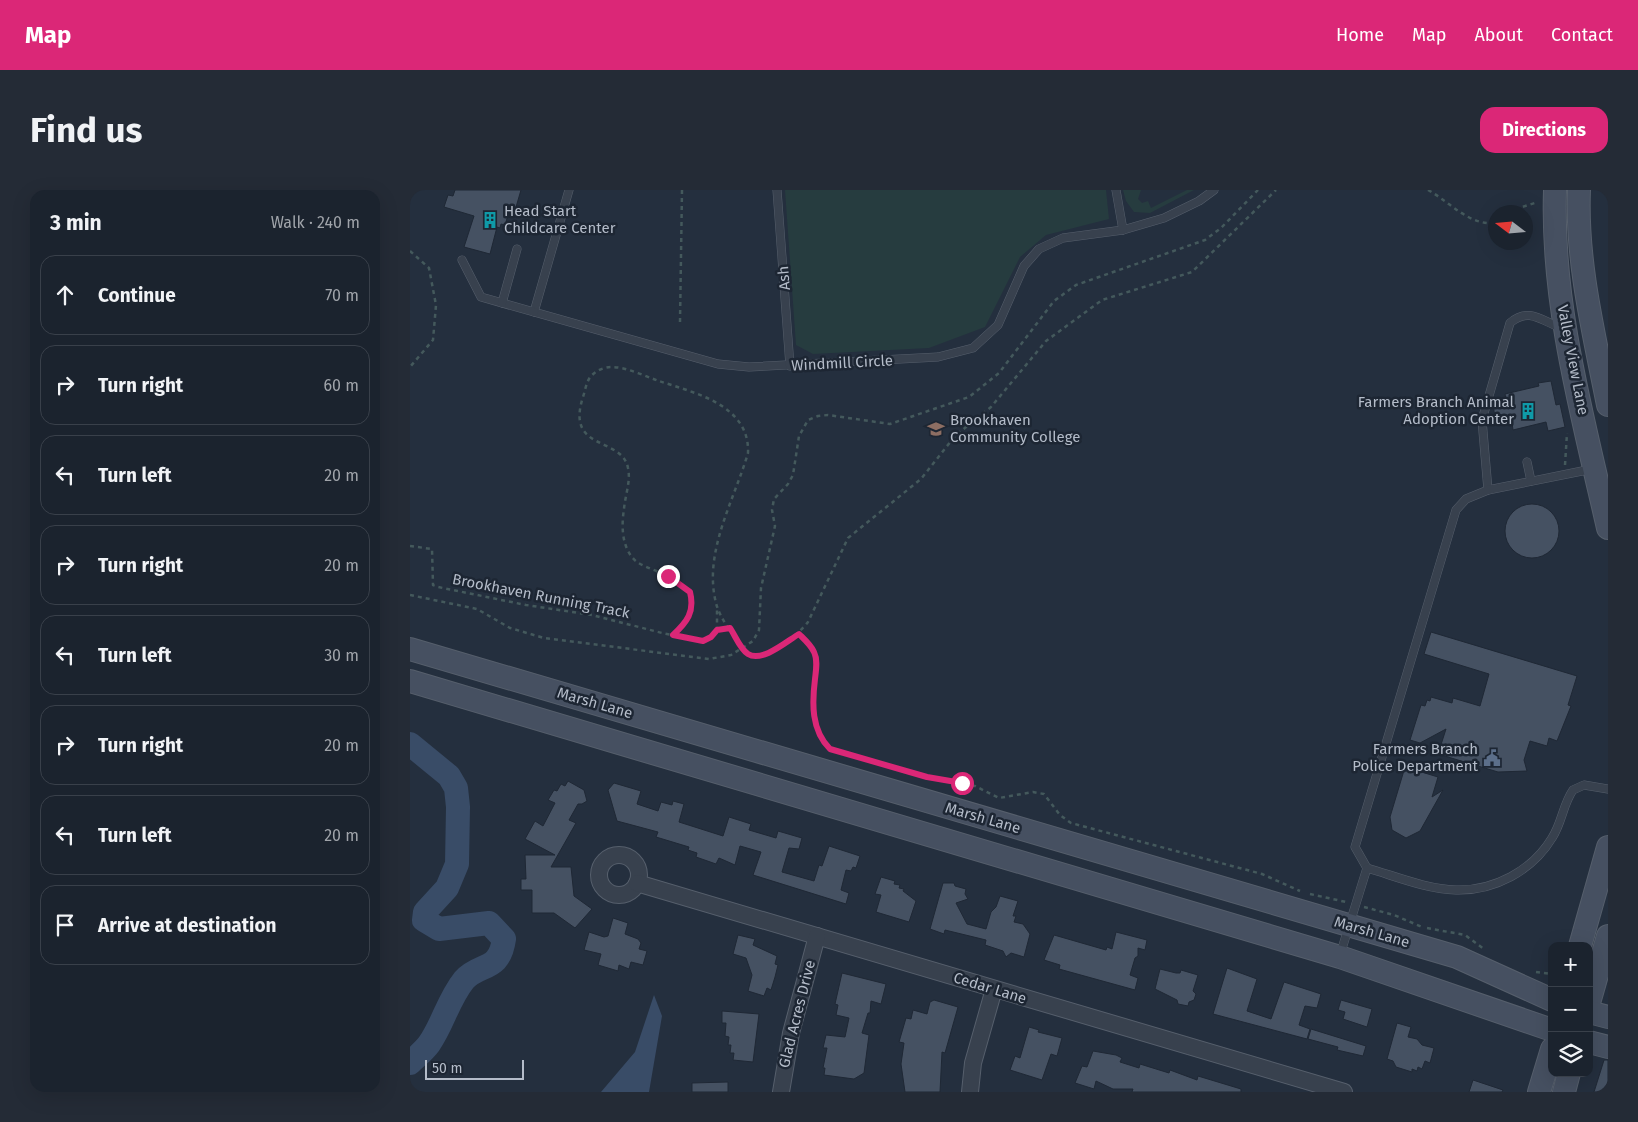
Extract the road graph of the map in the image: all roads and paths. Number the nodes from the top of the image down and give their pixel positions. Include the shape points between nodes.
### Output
1 (569, 190) edge
2 (682, 190) edge
3 (777, 190) edge
4 (1116, 190) edge
5 (1214, 190) edge
6 (1258, 190) edge
7 (1276, 190) edge
8 (1428, 190) edge
9 (1579, 190) edge
10 (1548, 196) edge
11 (1528, 205) edge
12 (1488, 222) edge
13 (1123, 230) junction
14 (517, 249) dead end
15 (410, 252) edge
16 (462, 260) dead end
17 (502, 303) junction
18 (534, 312) junction
19 (680, 322) dead end
20 (1566, 330) junction
21 (410, 366) edge
22 (790, 366) junction
23 (1608, 405) edge
24 (1527, 462) dead end
25 (1601, 468) edge
26 (1531, 481) junction
27 (1488, 490) junction
28 (1608, 528) edge
29 (410, 546) edge
30 (410, 595) edge
31 (716, 604) junction
32 (730, 628) junction
33 (717, 630) junction
34 (799, 634) junction
35 (673, 635) junction
36 (743, 648) junction
37 (410, 649) edge
38 (410, 681) edge
39 (1608, 789) edge
40 (1608, 847) edge
41 (1367, 868) junction
42 (637, 883) dead end
43 (1352, 915) junction
44 (817, 936) junction
45 (1608, 936) edge
46 (1581, 942) edge
47 (1491, 955) dead end
48 (1340, 957) junction
49 (1532, 972) dead end
50 (1548, 974) edge
51 (994, 989) junction
52 (1593, 989) edge
53 (1548, 998) edge
54 (1593, 1013) edge
55 (1608, 1017) edge
56 (1548, 1029) edge
57 (1593, 1043) edge
58 (1608, 1047) edge
59 (1548, 1062) edge
60 (1568, 1077) edge
61 (781, 1092) edge
62 (970, 1092) edge
63 (1344, 1092) edge
64 (1539, 1092) edge
65 (1564, 1092) edge

1 - 18 lane
2 - 19 path
3 - 22 lane, Ash
4 - 13 lane
5 - 13 lane, Windmill Circle via 1198,202 1164,218
6 - 36 path via 1205,240 1076,285 1064,293 1054,301 999,373 969,397 890,424 828,415 808,420 799,436 792,475 774,499 775,526 761,588 759,630 753,641
7 - 34 path via 1192,272 1102,300 1046,341 991,407 955,436 921,479 848,538 808,622
8 - 12 path via 1471,219
9 - 23 main road, Valley View Lane via 1588,307
10 - 11 path
10 - 20 main road, Valley View Lane via 1554,219
13 - 22 lane, Windmill Circle via 1062,238 1039,249 1024,266 998,325 973,348 938,357
14 - 17 lane
15 - 21 path via 429,268 436,305 433,340
16 - 17 lane, Windmill Circle via 481,297
17 - 18 lane, Windmill Circle
18 - 22 lane, Windmill Circle via 718,364
20 - 25 main road, Valley View Lane
20 - 27 lane via 1530,314 1518,316 1510,323 1483,412
24 - 26 lane
25 - 26 lane
25 - 28 main road, Valley View Lane
26 - 27 lane
27 - 41 lane via 1466,499 1456,510 1355,847
29 - 35 path, Brookhaven Running Track via 432,549 433,584 438,587 592,615
30 - 36 path via 477,609 510,628 544,638 709,658 731,655
31 - 32 path
31 - 33 path via 719,614
31 - 35 path via 712,575 718,541 748,453 748,440 742,427 732,413 711,399 626,370 610,367 597,371 590,378 579,410 580,424 584,433 617,453 628,466 623,511 626,548 637,562 668,576 690,592 693,604 690,615 686,624
32 - 33 path, Brookhaven Running Track
32 - 36 path
33 - 35 path, Brookhaven Running Track via 703,641
34 - 36 path via 758,656 751,656
34 - 43 path via 815,653 815,720 830,749 927,777 975,786 1000,798 1033,792 1044,794 1060,815 1071,823 1262,874
37 - 43 main road, Marsh Lane
38 - 48 main road, Marsh Lane
39 - 41 lane via 1584,785 1573,790 1552,838 1539,856 1524,870 1500,883 1474,890 1454,890
40 - 46 main road
41 - 43 lane
42 - 44 street, Cedar Lane
43 - 47 path via 1394,915 1421,927 1465,935
43 - 48 lane
43 - 53 main road, Marsh Lane via 1458,957
44 - 51 street, Cedar Lane
44 - 61 street, Glad Acres Drive via 791,1032
45 - 52 main road
48 - 56 main road, Marsh Lane
49 - 50 path
51 - 62 street via 973,1063
51 - 63 street, Cedar Lane
54 - 55 main road
57 - 58 main road
59 - 64 main road
60 - 65 main road

